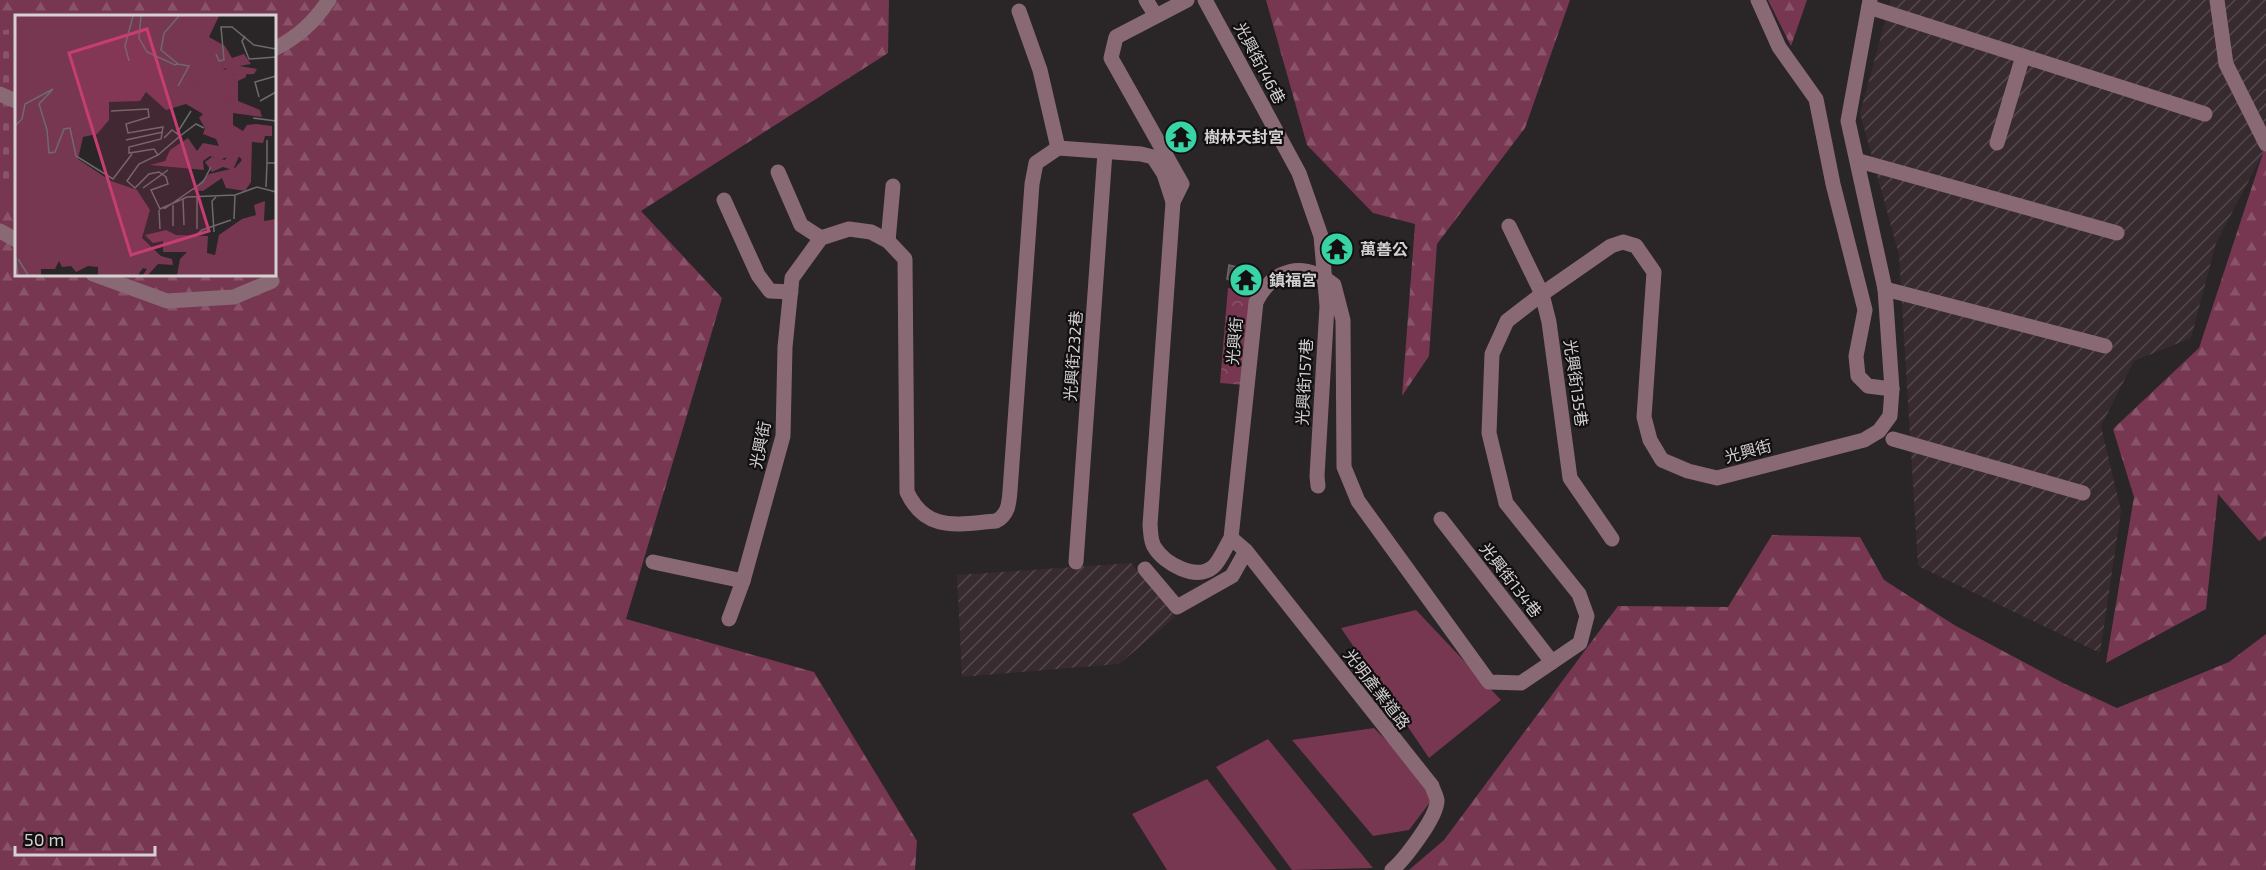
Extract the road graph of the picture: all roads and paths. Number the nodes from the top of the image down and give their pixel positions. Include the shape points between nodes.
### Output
1 (329, 0) edge
2 (1146, 0) edge
3 (1187, 0) edge
4 (1205, 0) edge
5 (1758, 0) edge
6 (2217, 0) edge
7 (1869, 4) edge
8 (1019, 11) dead end
9 (1156, 16) junction
10 (276, 49) edge
11 (2022, 56) junction
12 (0, 94) edge
13 (15, 101) edge
14 (2205, 114) dead end
15 (1997, 143) dead end
16 (2266, 144) edge
17 (1058, 148) junction
18 (1105, 152) junction
19 (1859, 161) junction
20 (778, 171) dead end
21 (893, 186) dead end
22 (724, 200) dead end
23 (1173, 202) junction
24 (1509, 226) dead end
25 (0, 231) edge
26 (2117, 233) dead end
27 (821, 238) junction
28 (15, 239) edge
29 (888, 241) junction
30 (98, 276) edge
31 (1326, 279) junction
32 (272, 281) dead end
33 (1885, 289) junction
34 (791, 292) junction
35 (1542, 294) junction
36 (2105, 346) dead end
37 (1892, 389) junction
38 (1893, 439) dead end
39 (1318, 486) dead end
40 (2083, 494) dead end
41 (1441, 519) dead end
42 (1231, 538) junction
43 (1612, 539) dead end
44 (1246, 551) junction
45 (653, 562) dead end
46 (1076, 562) dead end
47 (1145, 569) dead end
48 (744, 581) junction
49 (729, 619) dead end
50 (1552, 662) junction
51 (1392, 870) edge

1 - 10 street via 313,22
2 - 9 street
3 - 9 street
4 - 31 street, 光興街146巷 via 1299,173 1321,236
5 - 37 street via 1779,47 1816,99 1865,310 1856,356 1858,376 1868,386
6 - 16 street via 2226,64
7 - 11 street
7 - 19 street, 光興街 via 1848,121
8 - 17 street via 1040,70
9 - 23 street via 1116,37 1110,58 1182,184
11 - 14 street
11 - 15 street
12 - 13 street
17 - 18 street, 光興街
17 - 29 street via 1036,163 1032,184 1010,491 1008,508 996,522 939,522 915,508 907,492 905,259
18 - 23 street, 光興街 via 1153,157 1164,174
18 - 46 street, 光興街232巷
19 - 26 street
19 - 33 street, 光興街
20 - 27 street via 801,225
21 - 29 street
22 - 34 street via 758,275 770,291
23 - 42 street, 光興街 via 1151,540 1156,550 1184,570 1202,572 1214,566
24 - 35 street, 光興街135巷
25 - 28 street
27 - 29 street via 849,229 872,232
27 - 34 street, 光興街 via 792,278
30 - 32 street via 167,301 234,297
31 - 39 street, 光興街157巷
31 - 42 street, 光興街 via 1304,271 1279,274 1265,286 1256,302
31 - 50 street, 光興街 via 1334,285 1343,320 1344,467 1358,501 1489,682 1521,683
33 - 36 street
33 - 37 street, 光興街
34 - 48 street, 光興街 via 783,436
35 - 37 street, 光興街 via 1611,246 1623,242 1636,246 1654,272 1644,417 1650,440 1662,460 1688,471 1717,478 1864,440 1879,431 1890,417
35 - 43 street, 光興街135巷 via 1570,478
35 - 50 street, 光興街 via 1507,321 1492,354 1489,434 1506,503 1579,594 1587,616 1580,643
38 - 40 street
41 - 50 street, 光興街134巷
42 - 44 street, 光明產業道路
44 - 47 street via 1232,576 1177,607
44 - 51 street, 光明產業道路 via 1432,786 1437,801 1432,818
45 - 48 street
48 - 49 street, 光興街

